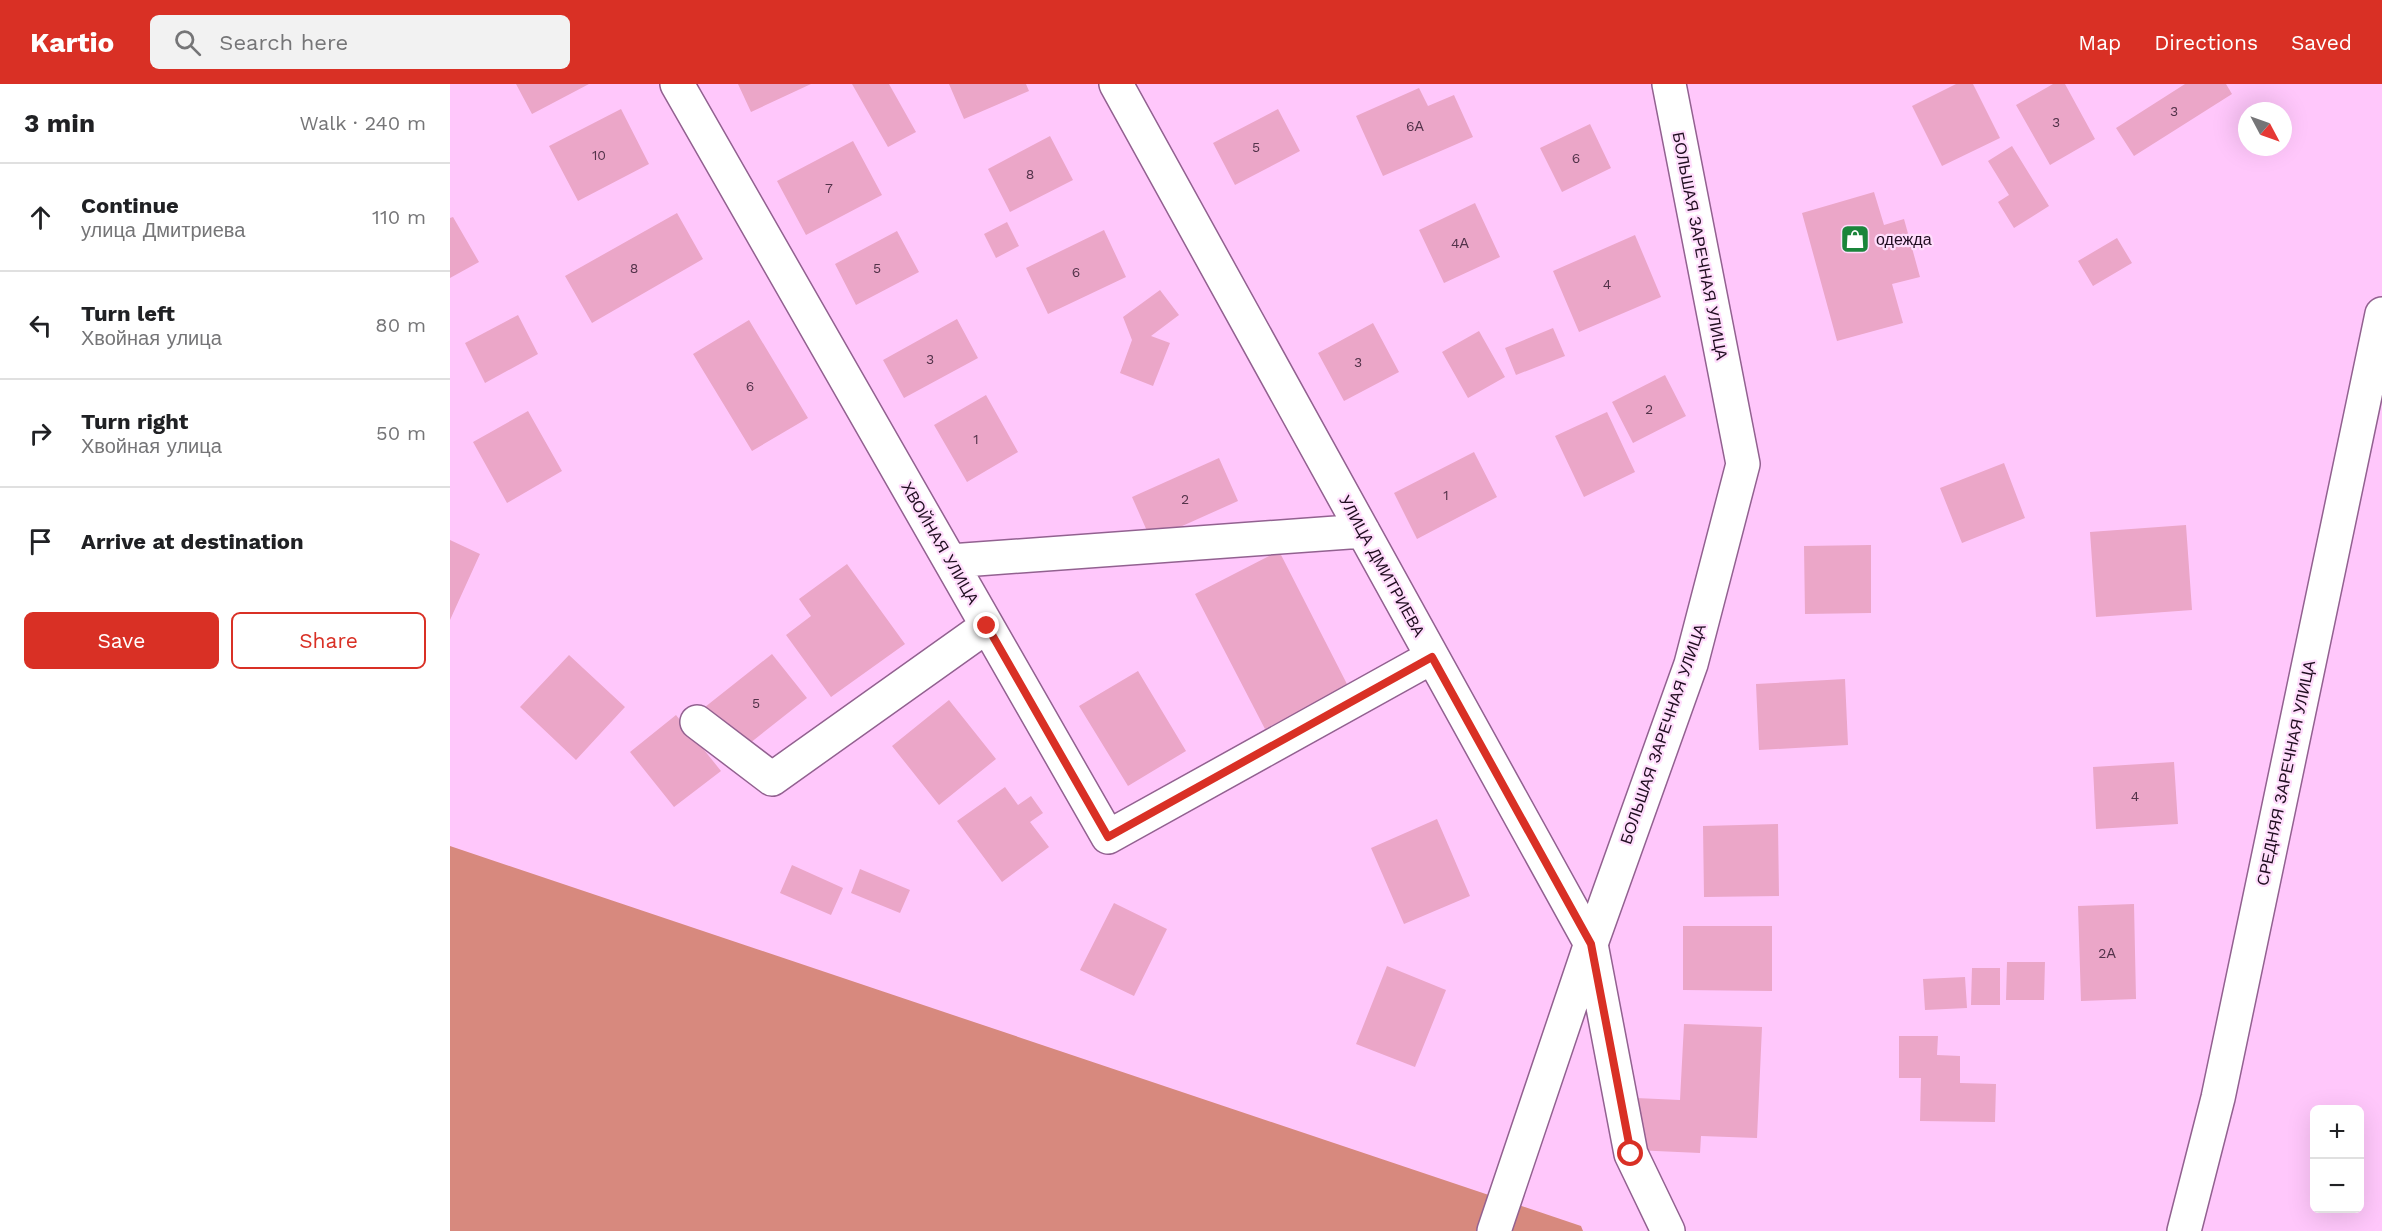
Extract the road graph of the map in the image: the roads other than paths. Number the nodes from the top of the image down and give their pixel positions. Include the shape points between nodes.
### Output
1 (677, 84) edge
2 (1116, 84) edge
3 (1669, 84) edge
4 (2382, 314) edge
5 (1363, 531) junction
6 (950, 561) junction
7 (987, 626) junction
8 (1432, 657) junction
9 (697, 722) dead end
10 (1591, 944) junction
11 (1494, 1231) edge
12 (1668, 1231) edge
13 (2184, 1231) edge

1 - 6 street, ХВОЙНАЯ УЛИЦА
2 - 5 street, УЛИЦА ДМИТРИЕВА
3 - 10 street, БОЛЬШАЯ ЗАРЕЧНАЯ УЛИЦА via 1743,464 1691,664
4 - 13 street, СРЕДНЯЯ ЗАРЕЧНАЯ УЛИЦА via 2218,1098
5 - 6 street
5 - 8 street, УЛИЦА ДМИТРИЕВА
6 - 7 street, ХВОЙНАЯ УЛИЦА
7 - 8 street, ХВОЙНАЯ УЛИЦА via 1108,837
7 - 9 street via 772,779
8 - 10 street, УЛИЦА ДМИТРИЕВА
10 - 11 street, БОЛЬШАЯ ЗАРЕЧНАЯ УЛИЦА
10 - 12 street, УЛИЦА ДМИТРИЕВА via 1631,1154

